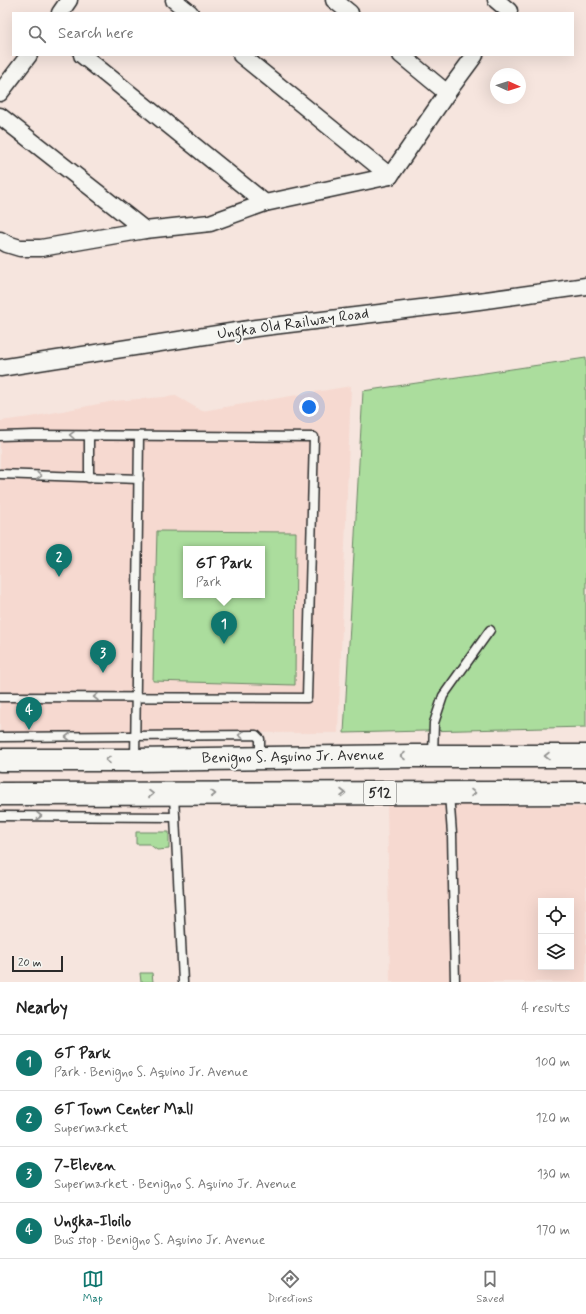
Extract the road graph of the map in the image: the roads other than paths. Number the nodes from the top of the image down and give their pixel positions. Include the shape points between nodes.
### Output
1 (70, 0) edge
2 (174, 0) edge
3 (334, 0) edge
4 (496, 0) edge
5 (510, 8) edge
6 (61, 12) edge
7 (189, 12) edge
8 (349, 12) edge
9 (28, 56) edge
10 (83, 56) edge
11 (243, 56) edge
12 (402, 56) edge
13 (474, 56) edge
14 (0, 93) edge
15 (447, 93) junction
16 (0, 116) edge
17 (390, 176) junction
18 (265, 203) junction
19 (145, 230) junction
20 (0, 240) edge
21 (586, 286) edge
22 (0, 368) edge
23 (89, 435) junction
24 (0, 436) edge
25 (139, 436) junction
26 (0, 474) edge
27 (89, 478) junction
28 (139, 479) junction
29 (490, 630) dead end
30 (135, 696) junction
31 (0, 697) edge
32 (135, 736) junction
33 (0, 737) edge
34 (432, 756) junction
35 (586, 756) edge
36 (260, 757) junction
37 (174, 759) junction
38 (0, 760) edge
39 (135, 760) junction
40 (449, 793) junction
41 (586, 793) edge
42 (0, 794) edge
43 (174, 794) junction
44 (0, 816) edge
45 (175, 816) junction
46 (183, 982) edge
47 (455, 982) edge

1 - 6 street
2 - 7 street
3 - 8 street
4 - 5 street
9 - 14 street
10 - 18 street
11 - 17 street
12 - 15 street
13 - 15 street
15 - 17 street
16 - 19 street
17 - 18 street
18 - 19 street via 210,223
19 - 20 street via 41,248 20,248
21 - 22 street, Ungka Old Railway Road via 256,328
23 -> 24 lane
23 - 25 lane
23 - 27 lane
25 - 28 lane
25 - 30 lane via 314,437 307,698
26 -> 27 lane
27 - 28 lane
28 - 30 lane
29 - 34 lane via 443,696 434,723
30 -> 31 lane
30 - 32 lane
32 -> 33 lane
36 -> 32 lane via 260,739 256,735
32 - 39 lane
35 -> 34 main road, Benigno S. Aquino Jr. Avenue
34 -> 36 main road, Benigno S. Aquino Jr. Avenue
36 - 37 main road, Benigno S. Aquino Jr. Avenue
37 - 39 main road, Benigno S. Aquino Jr. Avenue
37 - 43 main road
39 -> 38 main road, Benigno S. Aquino Jr. Avenue
40 -> 41 main road, 512
43 -> 40 main road, 512
40 - 47 lane
42 -> 43 main road, 512
43 - 45 lane
44 -> 45 lane
45 - 46 lane

